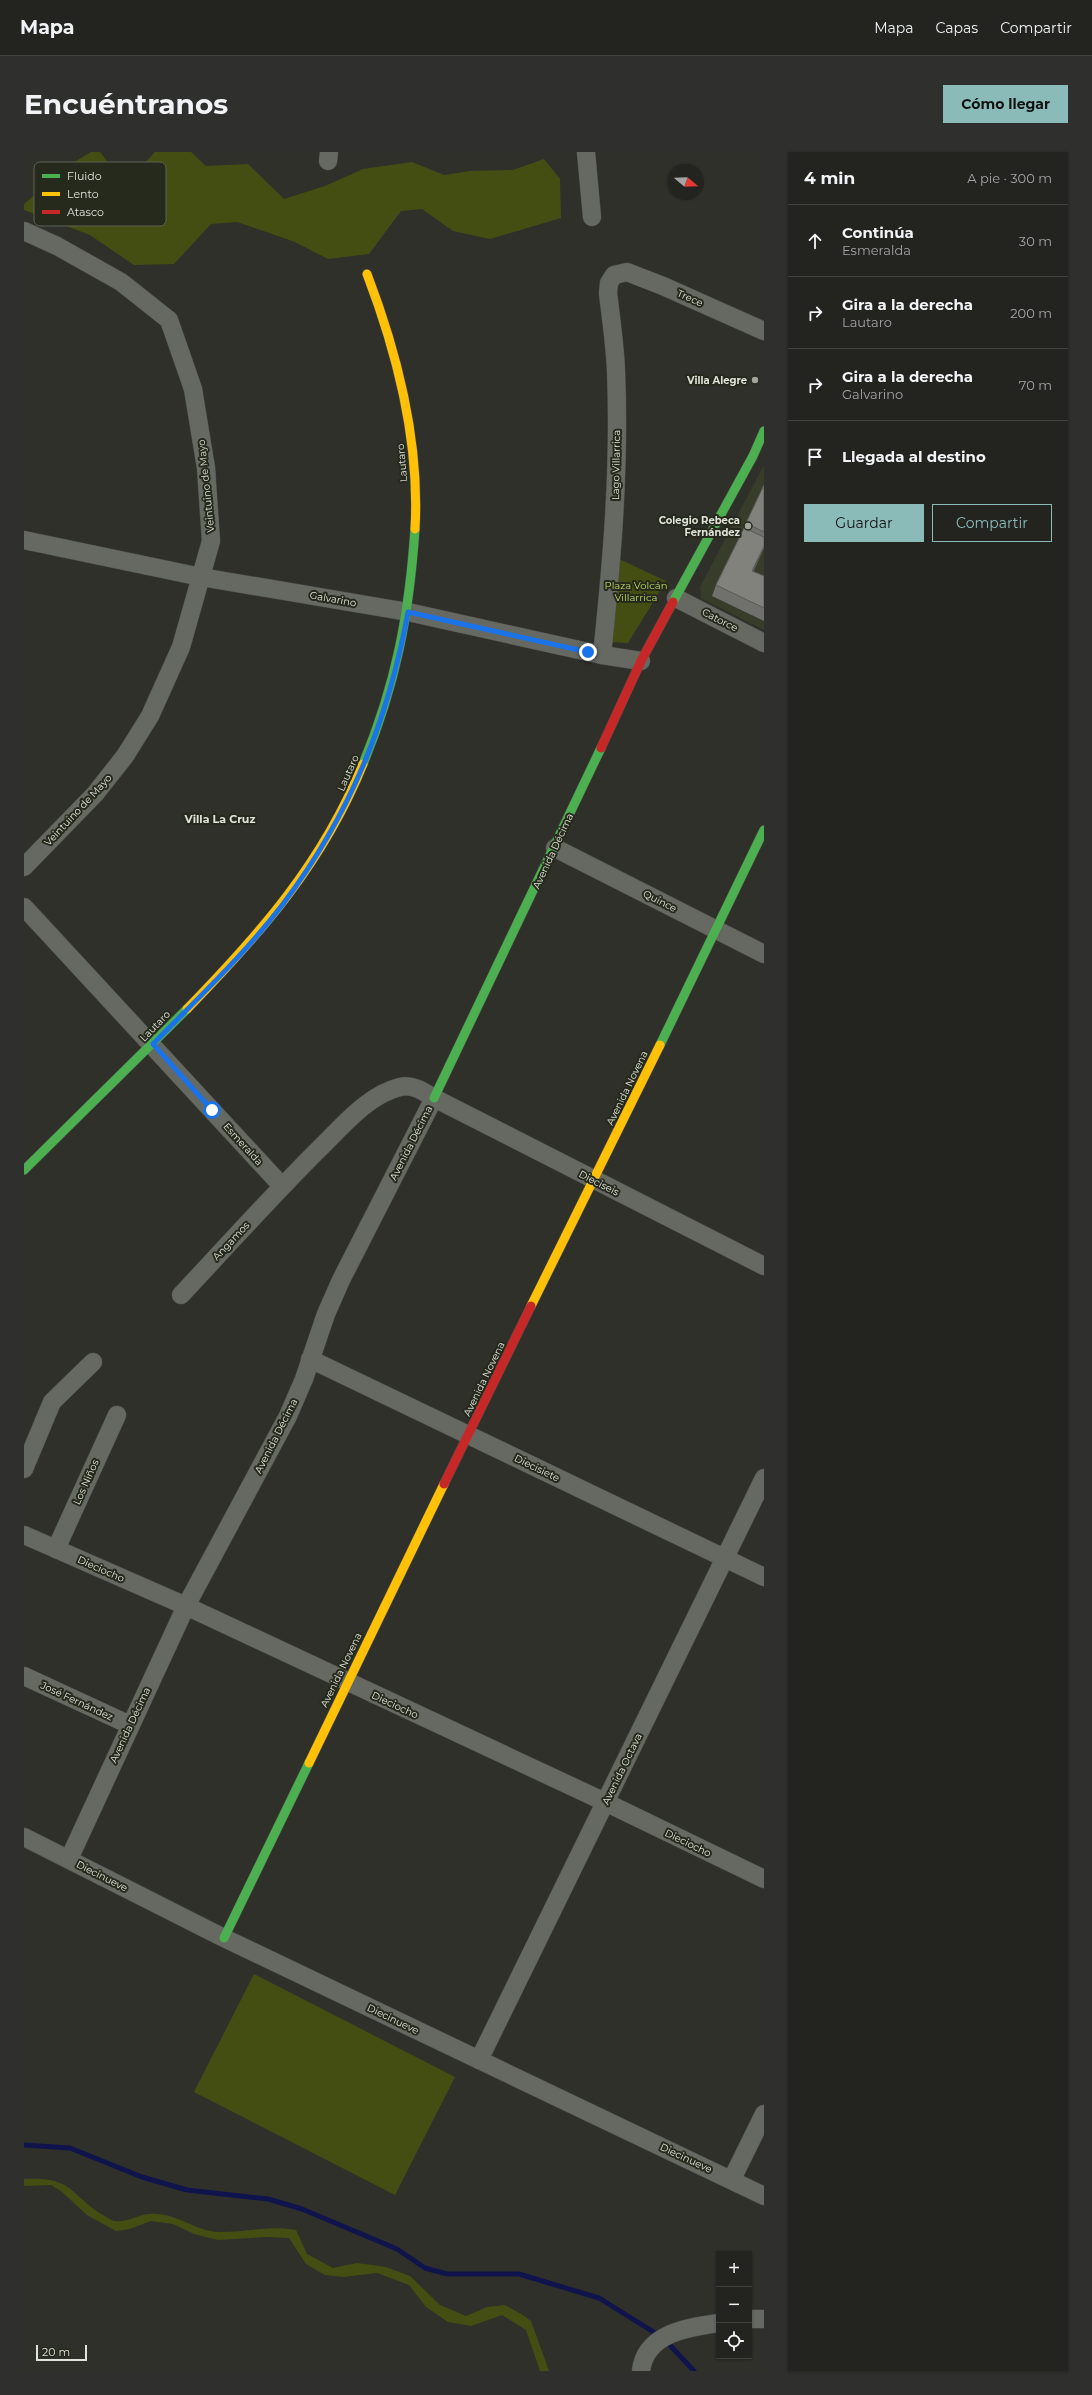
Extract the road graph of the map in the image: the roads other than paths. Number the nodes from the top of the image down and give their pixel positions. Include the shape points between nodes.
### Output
1 (586, 152) edge
2 (592, 217) dead end
3 (24, 231) edge
4 (367, 274) dead end
5 (614, 275) joint
6 (764, 332) edge
7 (764, 431) edge
8 (24, 540) edge
9 (201, 577) junction
10 (676, 598) junction
11 (408, 612) junction
12 (764, 643) edge
13 (602, 656) junction
14 (641, 661) junction
15 (764, 830) edge
16 (555, 848) junction
17 (24, 867) edge
18 (24, 907) edge
19 (717, 930) junction
20 (764, 954) edge
21 (153, 1044) junction
22 (434, 1098) junction
23 (24, 1170) edge
24 (594, 1180) junction
25 (282, 1186) junction
26 (764, 1266) edge
27 (181, 1295) dead end
28 (310, 1359) junction
29 (93, 1362) dead end
30 (117, 1415) dead end
31 (468, 1434) junction
32 (24, 1469) edge
33 (764, 1478) edge
34 (24, 1535) edge
35 (56, 1550) junction
36 (724, 1559) junction
37 (764, 1577) edge
38 (186, 1606) junction
39 (24, 1676) edge
40 (347, 1683) junction
41 (130, 1725) junction
42 (605, 1802) junction
43 (24, 1837) edge
44 (70, 1859) junction
45 (764, 1880) edge
46 (224, 1938) junction
47 (479, 2060) junction
48 (764, 2114) edge
49 (732, 2180) junction
50 (764, 2196) edge
51 (764, 2319) edge
52 (752, 2320) edge
53 (716, 2323) edge
54 (641, 2367) edge

1 - 2 street
3 - 9 street, Veintuino de Mayo via 57,246 121,282 169,320 193,389 206,468 211,541
4 - 11 street, Lautaro via 402,383 411,443 416,534
5 - 6 street, Trece via 626,272 663,286
5 - 13 street, Lago Villarrica via 609,283 608,293 616,371 617,468 613,554
7 - 10 street, Avenida Décima
8 - 9 street, Galvarino
9 - 11 street, Galvarino
9 - 17 street, Veintuino de Mayo via 181,647 150,716 126,756 95,794
10 - 12 street, Catorce
10 - 14 street, Avenida Décima
11 - 13 street, Galvarino
11 - 21 street, Lautaro via 393,684 379,729 353,791 328,838 282,905 256,936
13 - 14 street, Galvarino
14 - 16 street, Avenida Décima
15 - 19 street, Avenida Novena
16 - 19 street, Quince
16 - 22 street, Avenida Décima
18 - 21 street, Esmeralda
19 - 20 street, Quince
19 - 24 street, Avenida Novena
21 - 23 street, Lautaro
21 - 25 street, Esmeralda
22 - 24 street, Dieciseis
22 - 25 street via 419,1088 402,1086 381,1094 355,1114
22 - 28 street, Avenida Décima via 341,1280
24 - 26 street, Dieciseis
24 - 31 street, Avenida Novena
25 - 27 street, Angamos
28 - 31 street, Diecisiete
28 - 38 street, Avenida Décima via 288,1416
29 - 32 street via 52,1402
30 - 35 street, Los Niños
31 - 36 street, Diecisiete
31 - 40 street, Avenida Novena
33 - 36 street, Avenida Octava
34 - 35 street, Dieciocho
35 - 38 street, Dieciocho
36 - 37 street, Diecisiete
36 - 42 street, Avenida Octava
38 - 40 street, Dieciocho
38 - 41 street, Avenida Décima
39 - 41 street, José Fernández
40 - 42 street, Dieciocho
40 - 46 street, Avenida Novena
41 - 44 street, Avenida Décima
42 - 45 street, Dieciocho
42 - 47 street, Avenida Octava
43 - 44 street, Diecinueve
44 - 46 street, Diecinueve
46 - 47 street, Diecinueve
47 - 49 street, Diecinueve
48 - 49 street
49 - 50 street, Diecinueve
51 - 52 street
53 - 54 street via 687,2328 655,2342

